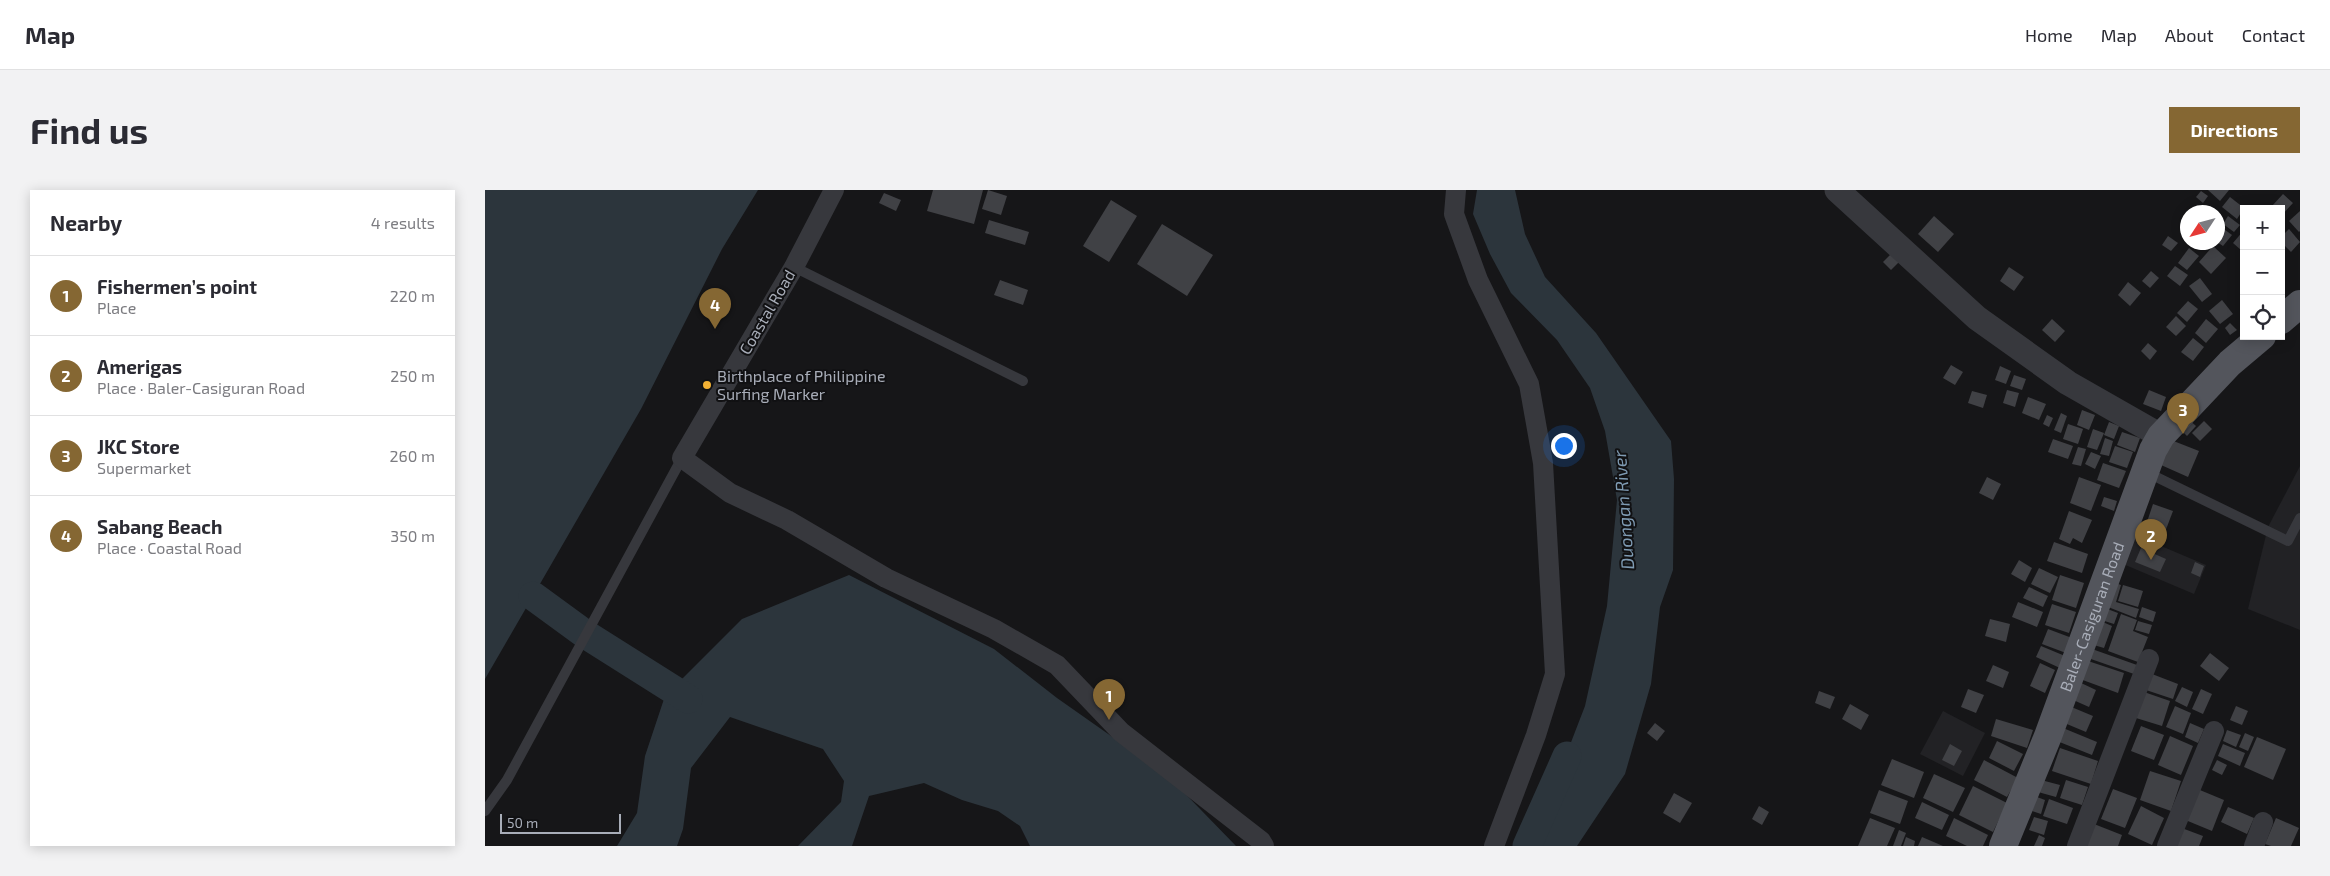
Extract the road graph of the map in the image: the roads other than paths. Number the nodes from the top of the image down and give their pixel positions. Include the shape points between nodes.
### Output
1 (835, 190) edge
2 (1456, 190) edge
3 (1837, 190) edge
4 (794, 267) junction
5 (2300, 304) edge
6 (2285, 317) edge
7 (2256, 340) edge
8 (1023, 381) dead end
9 (2161, 436) junction
10 (682, 458) junction
11 (2145, 472) junction
12 (2300, 518) edge
13 (2149, 659) dead end
14 (2214, 731) dead end
15 (485, 811) edge
16 (2263, 822) dead end
17 (1264, 846) edge
18 (1494, 846) edge
19 (2003, 846) edge
20 (2077, 846) edge
21 (2167, 846) edge
22 (2254, 846) edge

1 - 4 street, Coastal Road
2 - 18 street via 1454,214 1479,280 1529,384 1543,463 1555,674
3 - 9 street via 1977,318 2068,383
4 - 8 lane
4 - 10 street, Coastal Road
5 - 6 main road
7 - 9 main road, Baler-Casiguran Road via 2230,363
9 - 11 main road, Baler-Casiguran Road
10 - 15 lane via 507,780
10 - 17 street via 730,493 787,520 886,578 994,629 1057,666 1121,732
11 - 12 lane via 2288,541
11 - 19 main road, Baler-Casiguran Road via 2048,736
13 - 20 street
14 - 21 street
16 - 22 street

